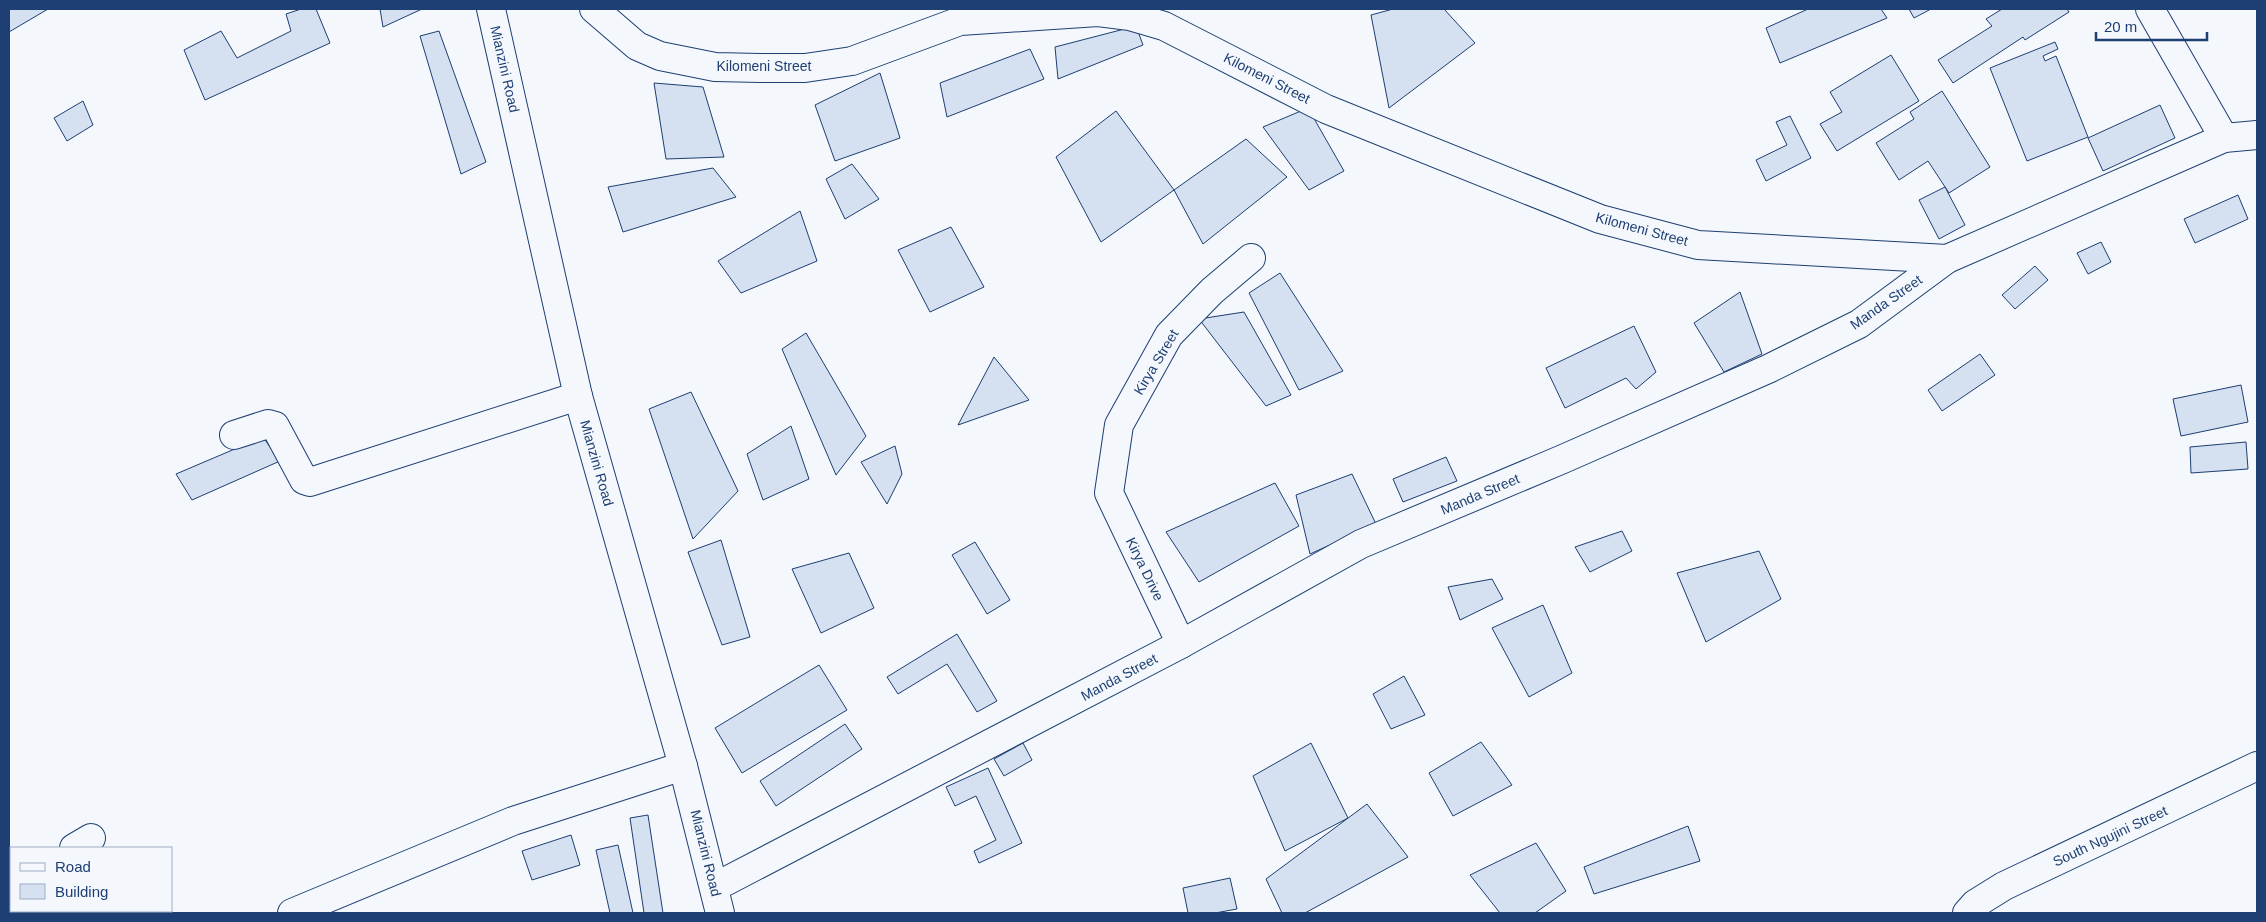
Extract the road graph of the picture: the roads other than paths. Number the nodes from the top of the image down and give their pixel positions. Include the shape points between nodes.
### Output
1 (491, 9) edge
2 (594, 9) edge
3 (2150, 9) edge
4 (2257, 135) edge
5 (2224, 138) junction
6 (1251, 258) dead end
7 (1947, 259) junction
8 (578, 396) junction
9 (234, 435) dead end
10 (1109, 493) joint
11 (1181, 644) junction
12 (683, 766) junction
13 (2257, 766) edge
14 (715, 887) junction
15 (292, 913) edge
16 (720, 913) edge
17 (1967, 913) edge

1 - 8 street, Mianzini Road
2 - 7 street, Kilomeni Street via 638,46 660,56 715,67 760,68 805,68 852,60 960,21 1098,12 1130,16 1164,26 1326,109 1600,219 1698,245
3 - 5 street
4 - 5 street, Manda Street
5 - 7 street, Manda Street
6 - 10 street, Kirya Street via 1212,291 1169,335 1119,425
7 - 11 street, Manda Street via 1859,324 1732,385 1361,544
8 - 9 street via 310,482 304,480 274,426 268,424
8 - 12 street, Mianzini Road
10 - 11 street, Kirya Drive
11 - 14 street, Manda Street
12 - 14 street, Mianzini Road
12 - 15 street via 513,821
13 - 17 street, South Ngujini Street via 2004,886 1975,904
14 - 16 street, Mianzini Road

